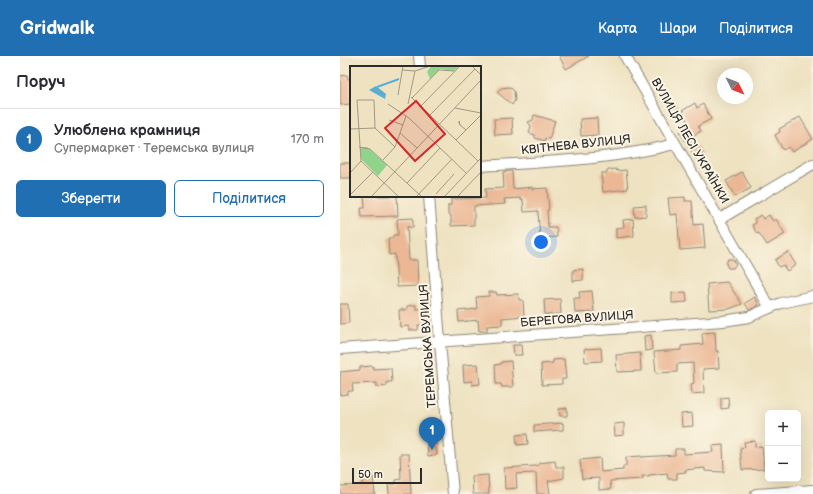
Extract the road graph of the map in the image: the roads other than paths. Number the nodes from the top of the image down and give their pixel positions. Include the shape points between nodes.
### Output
1 (419, 56) edge
2 (625, 56) edge
3 (420, 66) edge
4 (675, 144) junction
5 (813, 164) edge
6 (481, 166) edge
7 (429, 197) edge
8 (720, 219) junction
9 (813, 296) edge
10 (770, 308) junction
11 (440, 342) junction
12 (340, 349) edge
13 (813, 490) edge
14 (453, 494) edge
15 (756, 494) edge

1 - 3 street
2 - 4 street, ВУЛИЦЯ ЛЕСІ УКРАЇНКИ
4 - 6 street, КВІТНЕВА ВУЛИЦЯ via 593,158
4 - 8 street, ВУЛИЦЯ ЛЕСІ УКРАЇНКИ
5 - 8 street, ВУЛИЦЯ ЛЕСІ УКРАЇНКИ
7 - 11 street, ТЕРЕМСЬКА ВУЛИЦЯ
8 - 10 street, ВУЛИЦЯ ЛЕСІ УКРАЇНКИ
9 - 10 street, БЕРЕГОВА ВУЛИЦЯ
10 - 11 street, БЕРЕГОВА ВУЛИЦЯ via 749,317 723,321
11 - 12 street, БЕРЕГОВА ВУЛИЦЯ
11 - 14 street, ТЕРЕМСЬКА ВУЛИЦЯ
13 - 15 street

